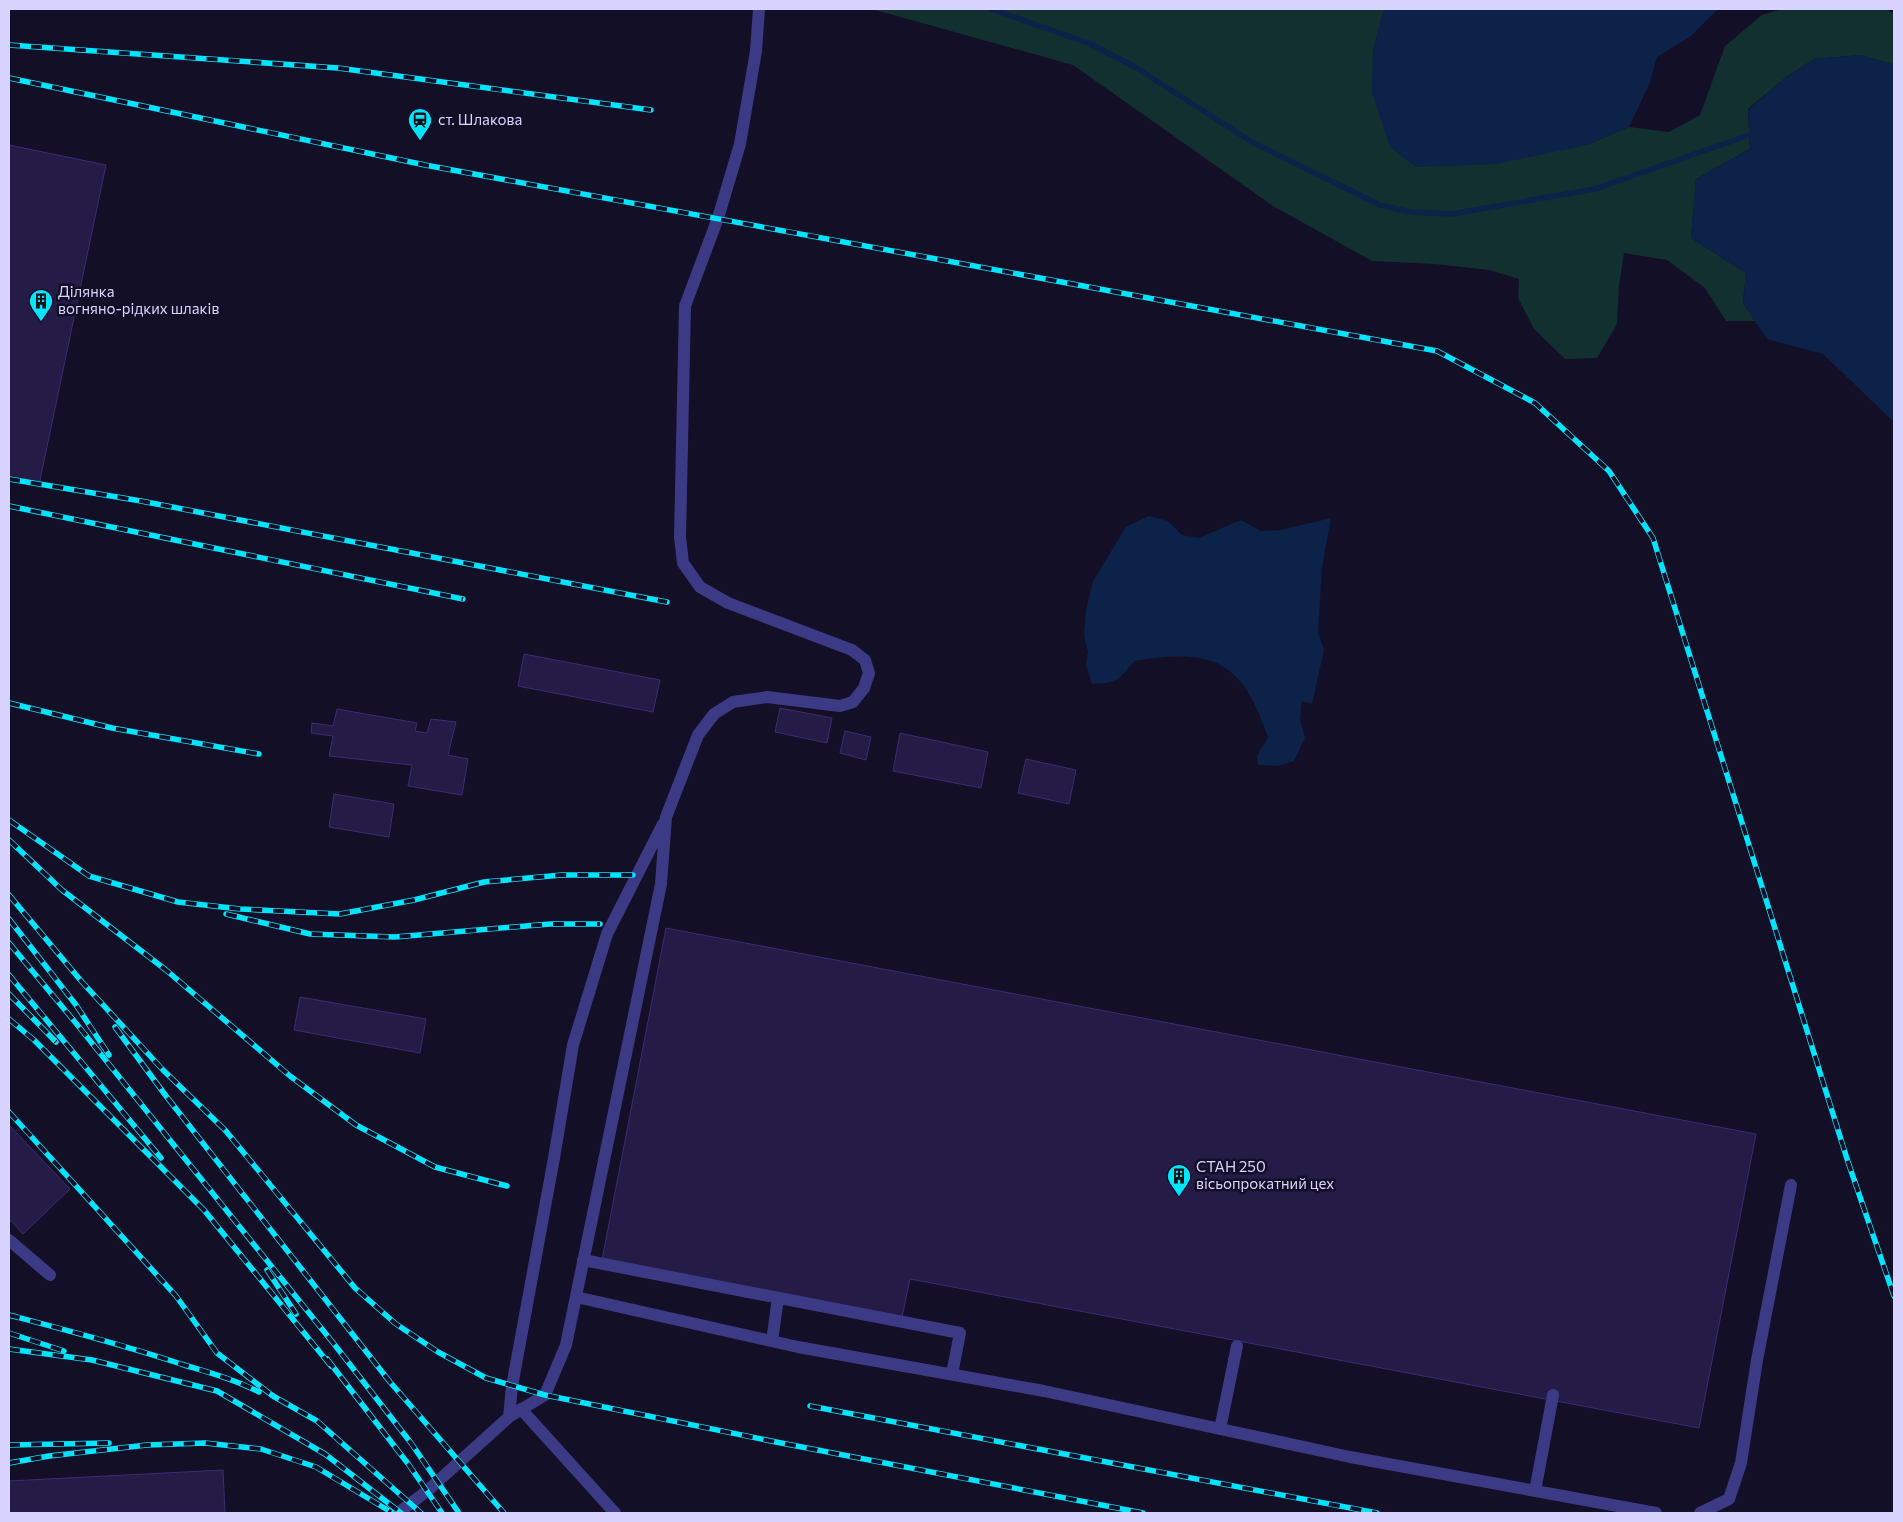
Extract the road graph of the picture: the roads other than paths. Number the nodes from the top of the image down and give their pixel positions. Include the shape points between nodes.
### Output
1 (759, 9) edge
2 (666, 817) junction
3 (1791, 1185) dead end
4 (9, 1240) edge
5 (584, 1260) junction
6 (50, 1275) dead end
7 (576, 1297) junction
8 (778, 1298) junction
9 (772, 1341) junction
10 (1237, 1346) dead end
11 (952, 1374) junction
12 (1553, 1395) dead end
13 (521, 1409) junction
14 (509, 1417) junction
15 (1220, 1429) junction
16 (1535, 1491) junction
17 (398, 1513) edge
18 (615, 1513) edge
19 (1656, 1513) edge
20 (1700, 1513) edge

1 - 2 lane via 756,51 740,144 718,218 685,306 680,537 683,563 700,587 728,603 852,650 865,660 869,673 864,688 853,702 840,706 766,697 733,702 714,714 698,735
2 - 5 lane via 661,884
2 - 14 lane via 607,934 572,1045
3 - 20 lane via 1741,1463 1729,1499
4 - 6 lane
5 - 7 lane
5 - 8 lane
7 - 9 lane
7 - 13 lane via 566,1345 544,1395
8 - 9 lane
8 - 11 lane via 960,1333
9 - 11 lane
10 - 15 lane
11 - 15 lane
12 - 16 lane
13 - 14 lane
13 - 18 lane
14 - 17 lane
15 - 16 lane
16 - 19 lane

